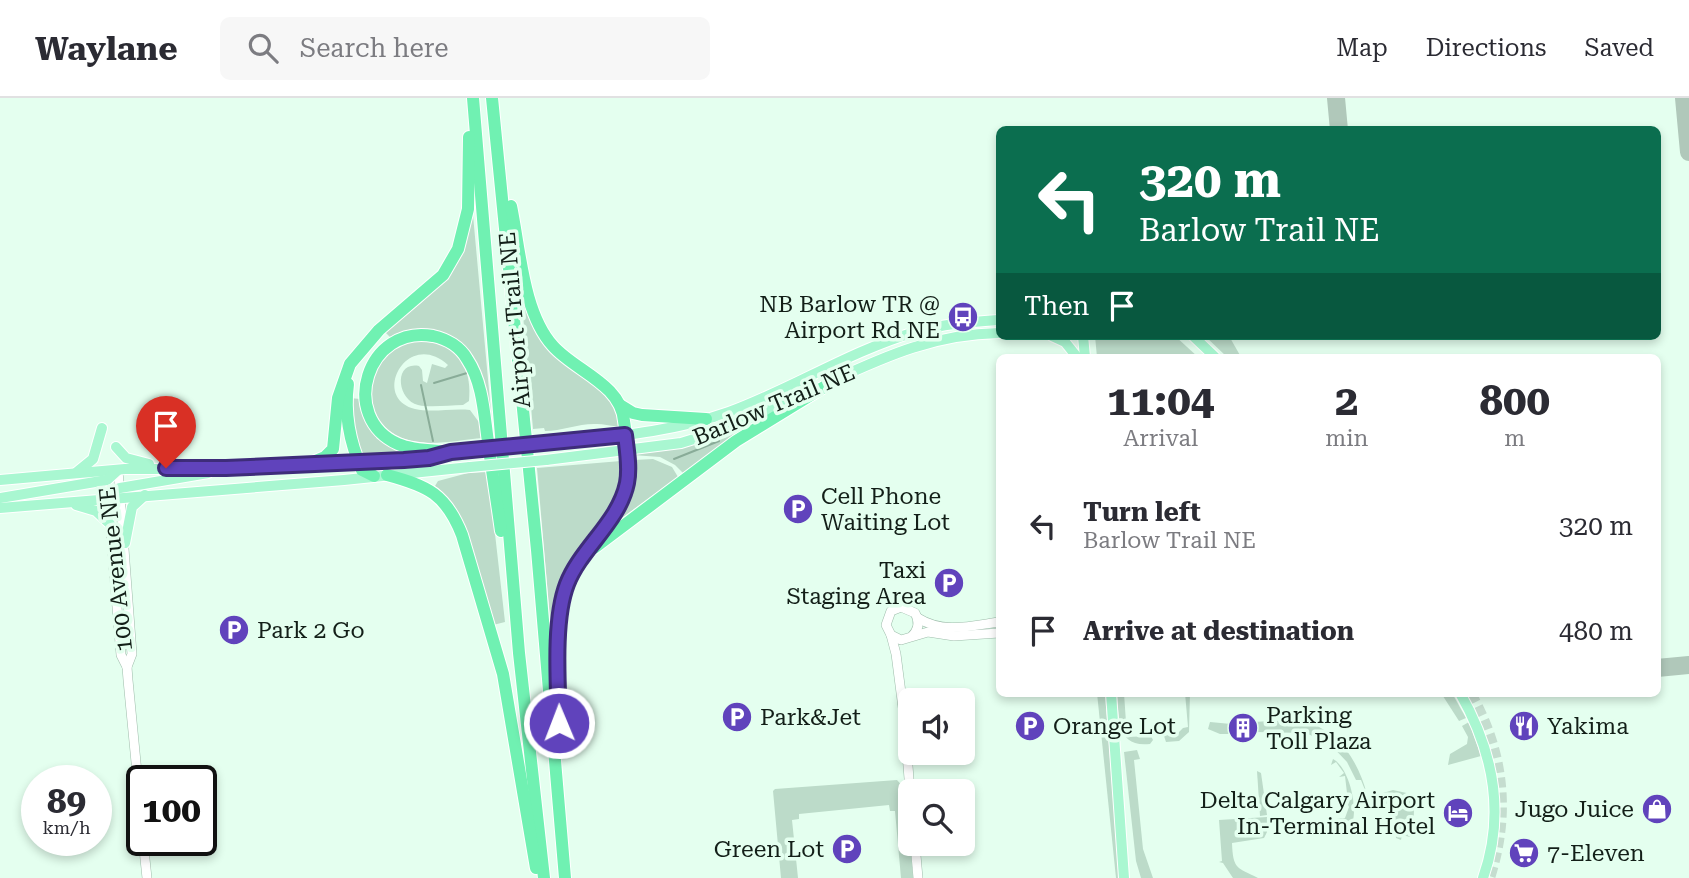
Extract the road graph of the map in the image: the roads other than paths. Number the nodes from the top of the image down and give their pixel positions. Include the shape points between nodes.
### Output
1 (471, 98) edge
2 (492, 98) edge
3 (501, 173) junction
4 (996, 325) edge
5 (996, 326) edge
6 (1061, 340) edge
7 (1198, 340) edge
8 (359, 354) junction
9 (1075, 354) edge
10 (1213, 354) edge
11 (837, 379) junction
12 (620, 404) junction
13 (706, 419) junction
14 (102, 428) dead end
15 (625, 435) junction
16 (116, 447) dead end
17 (626, 451) junction
18 (451, 452) junction
19 (359, 463) junction
20 (308, 464) junction
21 (166, 468) junction
22 (226, 468) junction
23 (76, 473) junction
24 (110, 473) junction
25 (380, 476) junction
26 (0, 480) edge
27 (120, 492) junction
28 (145, 495) junction
29 (0, 498) edge
30 (108, 498) junction
31 (63, 502) junction
32 (0, 508) edge
33 (110, 524) junction
34 (125, 543) junction
35 (583, 557) junction
36 (918, 618) junction
37 (996, 622) edge
38 (996, 631) edge
39 (891, 635) junction
40 (909, 638) junction
41 (519, 653) junction
42 (127, 667) junction
43 (898, 671) junction
44 (1111, 697) edge
45 (1462, 697) edge
46 (136, 765) edge
47 (910, 779) edge
48 (561, 831) junction
49 (145, 856) edge
50 (916, 856) edge
51 (1124, 876) edge
52 (147, 878) edge
53 (538, 878) edge
54 (544, 878) edge
55 (565, 878) edge
56 (918, 878) edge
57 (1483, 878) edge

1 - 8 highway via 468,209 458,249 443,275 380,329
1 - 41 highway, Airport Trail NE
2 - 3 highway, Airport Trail NE
3 - 12 highway via 541,332 562,356
3 - 48 highway, Airport Trail NE
4 - 13 main road, Barlow Trail NE via 912,333 771,396
5 - 11 main road, Barlow Trail NE via 986,334 922,343
6 - 9 main road
7 - 10 main road
8 - 19 highway via 348,384 346,409
8 - 20 highway via 340,388 333,449
11 - 17 main road, Barlow Trail NE via 720,431 681,443
11 - 35 highway via 736,441
12 - 13 highway via 642,415
12 - 15 highway
13 - 15 main road, Barlow Trail NE
14 - 23 main road via 93,459
15 - 17 highway
15 - 18 main road, Barlow Trail NE, bridge
16 - 21 main road via 126,458
17 - 25 main road, Barlow Trail NE, bridge
17 - 35 highway via 624,495
18 - 19 main road, Barlow Trail NE
18 - 41 highway via 399,444 371,419 366,379 376,358 393,342 414,335 440,338 460,350 474,372
19 - 20 main road, Barlow Trail NE
19 - 25 highway via 362,470
20 - 22 main road, Barlow Trail NE
21 - 22 main road, Barlow Trail NE
21 - 24 main road, Barlow Trail NE
22 - 27 main road
23 - 24 main road, Barlow Trail NE
23 - 26 main road, Barlow Trail NE
24 - 27 street, 100 Avenue NE
24 - 29 main road
24 - 30 street, 100 Avenue NE
25 - 28 main road, Barlow Trail NE
25 - 53 highway via 431,490 447,505 462,535 503,674
27 - 28 main road, Barlow Trail NE
27 - 30 main road via 112,491
27 - 34 street, 100 Avenue NE
28 - 34 main road via 132,507
30 - 31 main road
30 - 33 street, 100 Avenue NE
31 - 32 main road
31 - 33 main road via 96,511
33 - 42 street, 100 Avenue NE via 121,655
34 - 42 street, 100 Avenue NE via 132,654
35 - 48 highway via 566,585 560,623
36 - 37 street via 954,628
36 - 39 street via 906,607 891,611 886,625
36 - 40 street via 918,629
38 - 40 street via 954,636 928,632
39 - 40 street
39 - 43 street
40 - 43 street via 901,650
41 - 54 highway, Airport Trail NE
42 - 46 street, 100 Avenue NE
43 - 47 street
44 - 51 main road
45 - 57 main road via 1489,759 1494,790 1494,833
48 - 55 highway, Airport Trail NE
49 - 52 street
50 - 56 street

